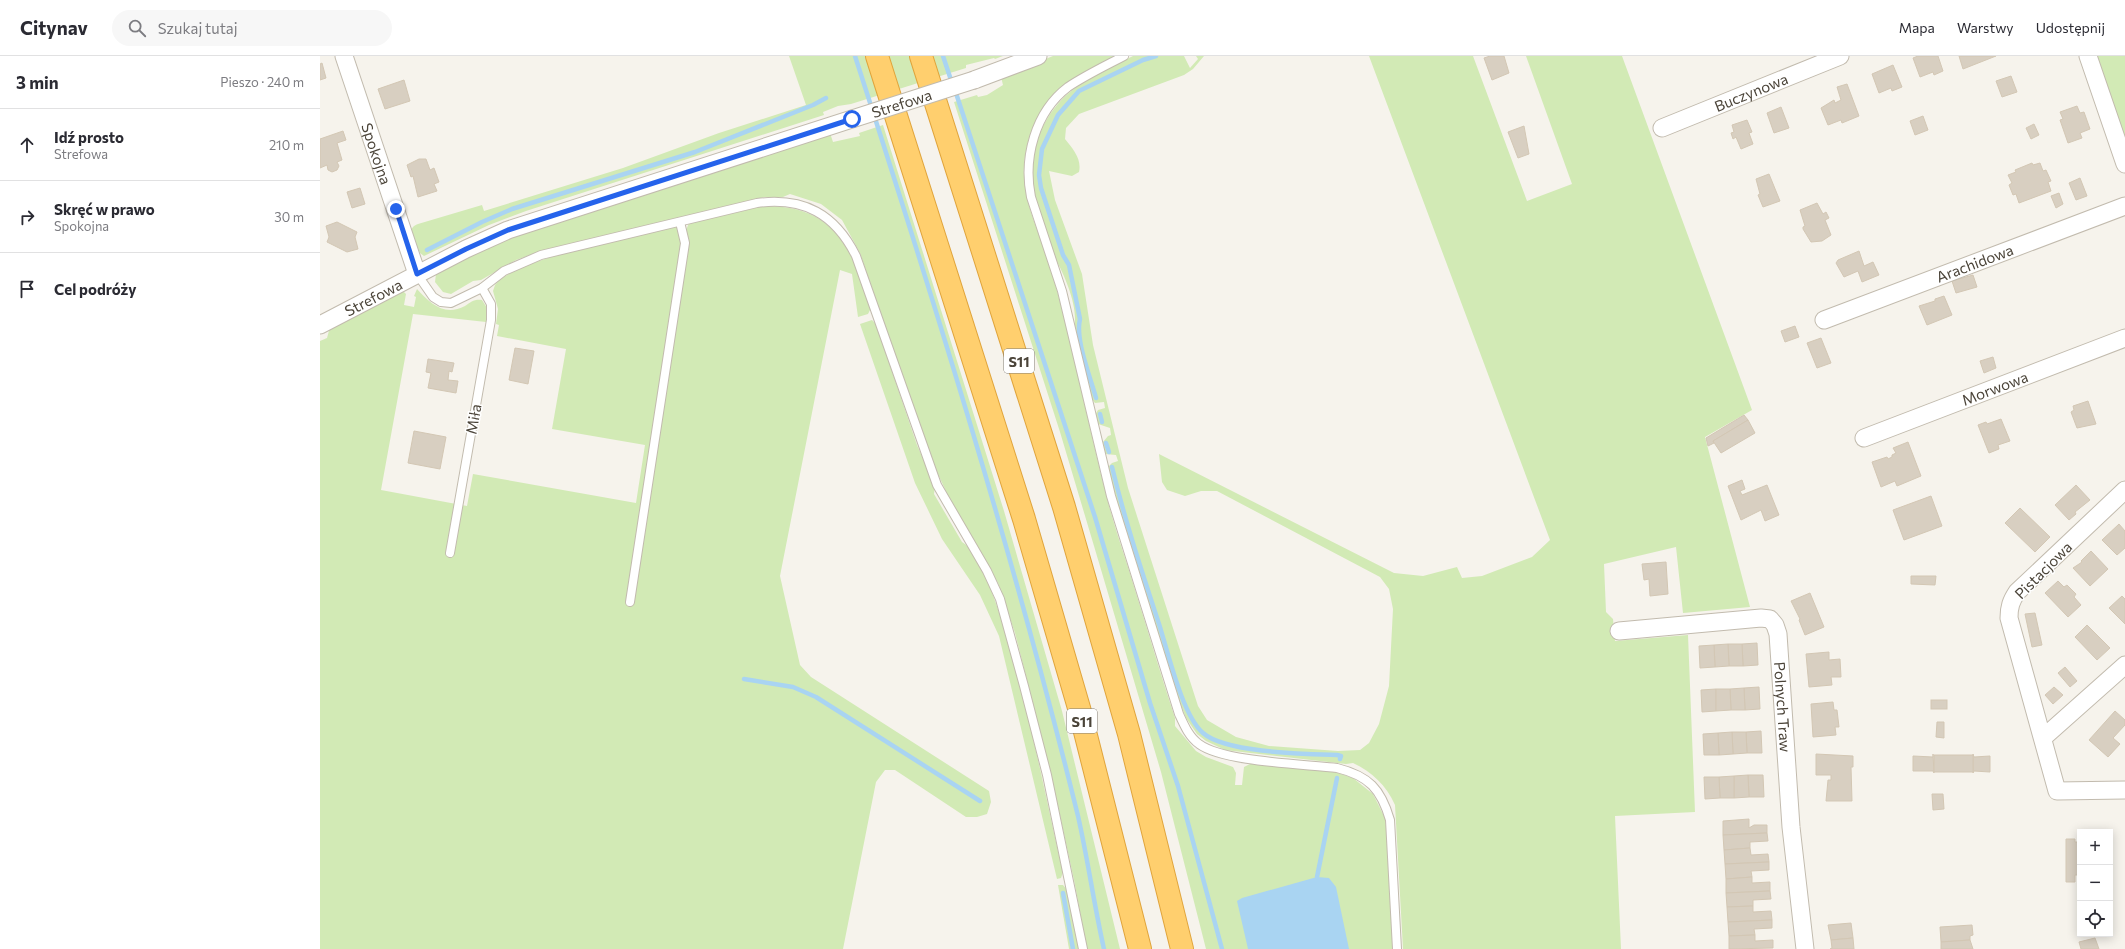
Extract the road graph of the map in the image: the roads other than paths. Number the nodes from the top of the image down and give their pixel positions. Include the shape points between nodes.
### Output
1 (344, 56) edge
2 (877, 56) edge
3 (921, 56) edge
4 (1124, 56) edge
5 (1840, 56) edge
6 (2088, 56) edge
7 (1029, 58) edge
8 (1662, 128) dead end
9 (2125, 164) edge
10 (2125, 206) edge
11 (680, 222) junction
12 (417, 274) junction
13 (482, 288) junction
14 (1824, 320) dead end
15 (320, 325) edge
16 (2125, 338) edge
17 (1864, 438) dead end
18 (2125, 490) edge
19 (450, 553) dead end
20 (630, 602) dead end
21 (1619, 631) dead end
22 (2125, 665) edge
23 (2043, 738) junction
24 (2125, 790) edge
25 (1083, 949) edge
26 (1140, 949) edge
27 (1182, 949) edge
28 (1397, 949) edge
29 (1805, 949) edge

1 - 12 street, Spokojna
2 - 26 highway, S11 via 1026,526 1079,708
3 - 27 highway, S11 via 1064,507 1129,734
4 - 28 lane via 1082,78 1051,104 1034,135 1028,163 1031,197 1062,291 1111,496 1178,714 1187,732 1199,744 1218,754 1351,771 1370,784 1384,800 1390,820
5 - 8 street, Buczynowa
6 - 9 street
7 - 12 street, Strefowa, bridge via 974,80 508,230
10 - 14 street, Arachidowa
11 - 13 lane via 542,255 504,271
11 - 20 lane via 685,243
11 - 25 lane via 757,203 783,201 816,211 832,220 848,240 856,256 937,485 987,571 1000,599 1047,775
12 - 13 lane via 427,290 442,302 452,303
12 - 15 street, Strefowa
13 - 19 lane, Miła via 491,304 492,315
16 - 17 street, Morwowa
18 - 23 street, Pistacjowa via 2017,592 2011,601 2009,618
21 - 29 street, Polnych Traw via 1761,618 1770,619 1775,624 1779,641 1791,827
22 - 23 street
23 - 24 street, Pistacjowa via 2057,791

